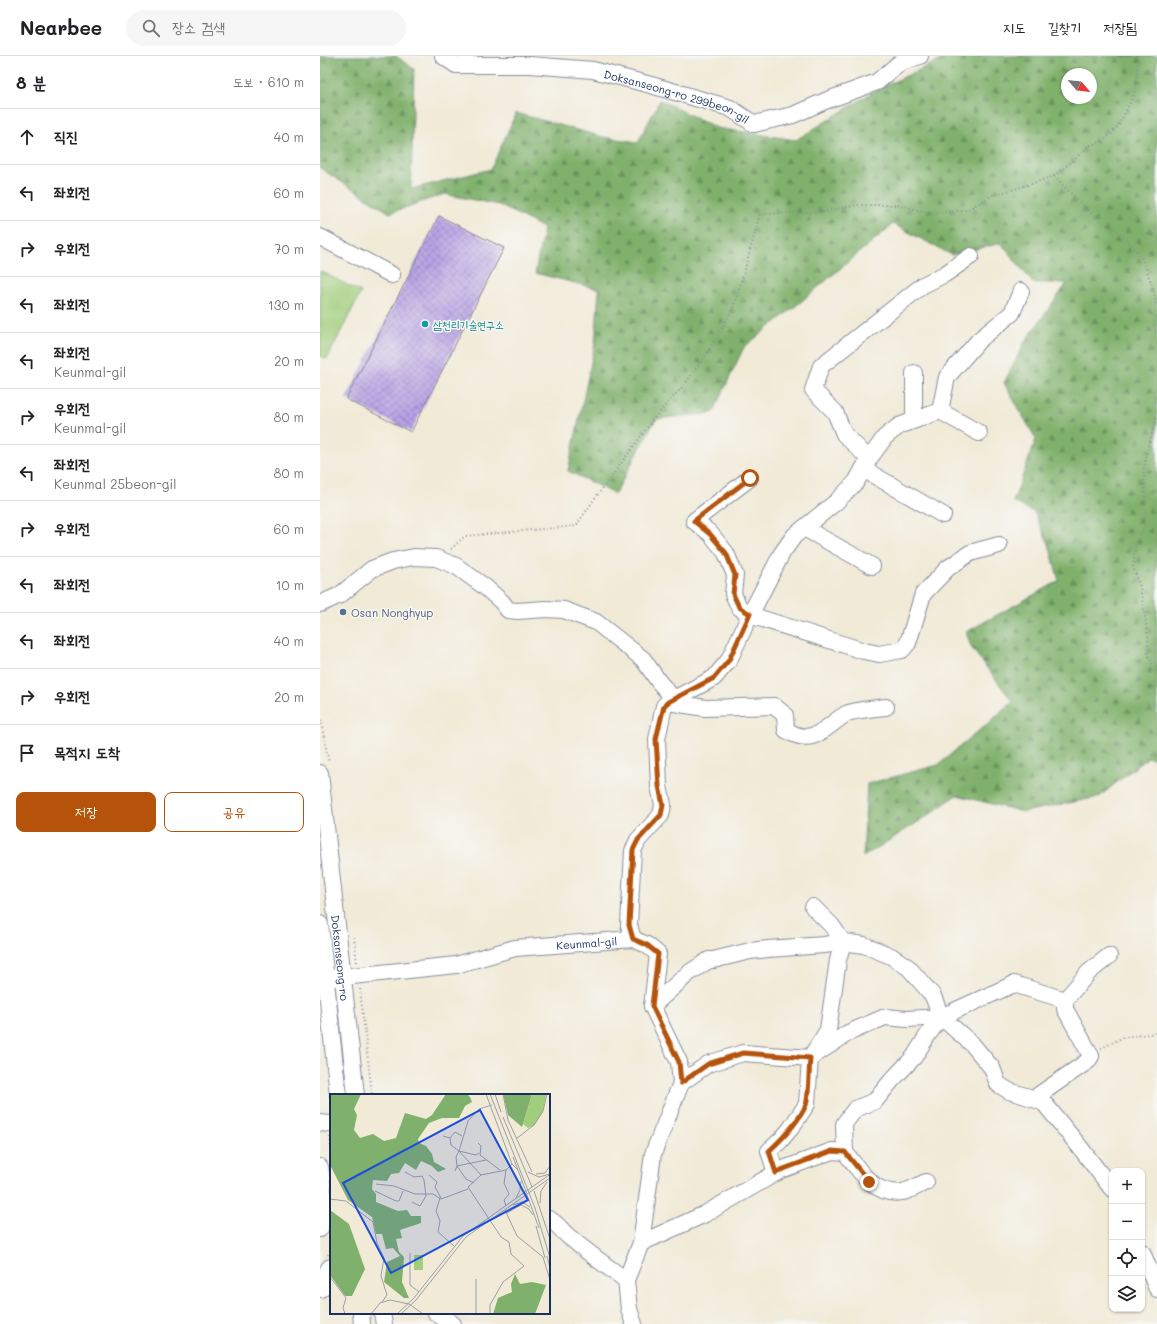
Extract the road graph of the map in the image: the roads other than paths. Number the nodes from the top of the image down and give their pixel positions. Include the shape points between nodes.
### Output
1 (443, 56) edge
2 (920, 56) edge
3 (320, 237) edge
4 (971, 256) dead end
5 (392, 275) dead end
6 (1021, 291) dead end
7 (914, 373) dead end
8 (940, 411) junction
9 (914, 420) junction
10 (979, 432) dead end
11 (866, 464) junction
12 (750, 478) dead end
13 (943, 515) dead end
14 (804, 528) junction
15 (999, 545) dead end
16 (872, 566) dead end
17 (320, 604) edge
18 (750, 614) junction
19 (671, 701) junction
20 (886, 707) dead end
21 (320, 773) edge
22 (813, 907) dead end
23 (320, 924) edge
24 (633, 939) junction
25 (843, 942) junction
26 (1109, 956) dead end
27 (343, 977) junction
28 (323, 978) edge
29 (1065, 1000) junction
30 (652, 1006) junction
31 (941, 1018) junction
32 (810, 1058) junction
33 (681, 1083) junction
34 (338, 1094) edge
35 (356, 1094) edge
36 (1033, 1099) junction
37 (320, 1123) edge
38 (330, 1124) edge
39 (845, 1152) junction
40 (320, 1167) edge
41 (776, 1173) junction
42 (926, 1182) dead end
43 (1109, 1185) edge
44 (550, 1220) edge
45 (320, 1229) edge
46 (641, 1243) junction
47 (1145, 1259) edge
48 (330, 1271) edge
49 (626, 1280) junction
50 (320, 1287) edge
51 (1157, 1289) edge
52 (361, 1314) edge
53 (382, 1314) edge
54 (438, 1314) edge
55 (362, 1324) edge
56 (384, 1324) edge
57 (453, 1324) edge
58 (634, 1324) edge

1 - 2 street, Doksanseong-ro 299beon-gil via 456,65 530,64 593,70 730,108 754,124 793,115 877,82 901,62
3 - 5 street
4 - 11 street via 945,274 923,284 821,366 814,390 835,412 844,434
6 - 8 street via 1012,313 979,340 947,377
7 - 9 street
8 - 9 street
8 - 10 street
9 - 11 street via 899,426 885,437
11 - 13 street
11 - 14 street via 856,482
12 - 18 street via 694,521 710,534 726,553 735,575 733,594 739,607
14 - 16 street
14 - 18 street via 794,536 782,553
15 - 18 street via 970,553 948,568 923,594 908,643 902,650 879,654
17 - 19 street via 340,595 372,569 393,561 414,557 439,559 456,566 485,586 508,610 564,610 596,622 643,659
18 - 19 street via 729,660 714,678
19 - 20 street via 705,708 774,706 785,715 786,730 795,736 814,736 828,729 847,713
19 - 24 street via 664,706 656,739 663,805 661,815 638,840 633,850 629,925
21 - 27 street, Doksanseong-ro
22 - 25 street via 832,926
23 - 28 street, Doksanseong-ro
24 - 27 street, Keunmal-gil via 515,948 456,965
24 - 30 street, Keunmal-gil via 647,945 658,954
25 - 30 street via 756,950 709,960 689,973
25 - 31 street via 864,945 891,956 909,968 933,996
25 - 32 street via 828,1030
26 - 29 street via 1089,972
27 - 28 street, Keunmal-gil
27 - 35 street, Doksanseong-ro
28 - 34 street, Doksanseong-ro
29 - 31 street via 1014,984
29 - 36 street via 1065,1009 1091,1056 1088,1062
30 - 33 street via 679,1062
31 - 32 street via 885,1018 848,1033
31 - 36 street via 972,1044 992,1068 998,1084 1009,1091
31 - 39 street via 914,1057 875,1101 855,1109 844,1124
32 - 33 street via 743,1053 708,1064
32 - 41 street via 806,1104 791,1128 769,1151
33 - 46 street via 653,1154
36 - 43 street via 1044,1103
37 - 38 street
39 - 41 street via 832,1151
39 - 42 street via 869,1182 890,1193 904,1192
40 - 45 street via 324,1197 324,1215
41 - 46 street via 705,1214
44 - 49 street via 590,1254
46 - 49 street
47 - 51 street
48 - 50 main road
49 - 58 street via 629,1309
52 - 55 street
53 - 56 street
54 - 57 street

